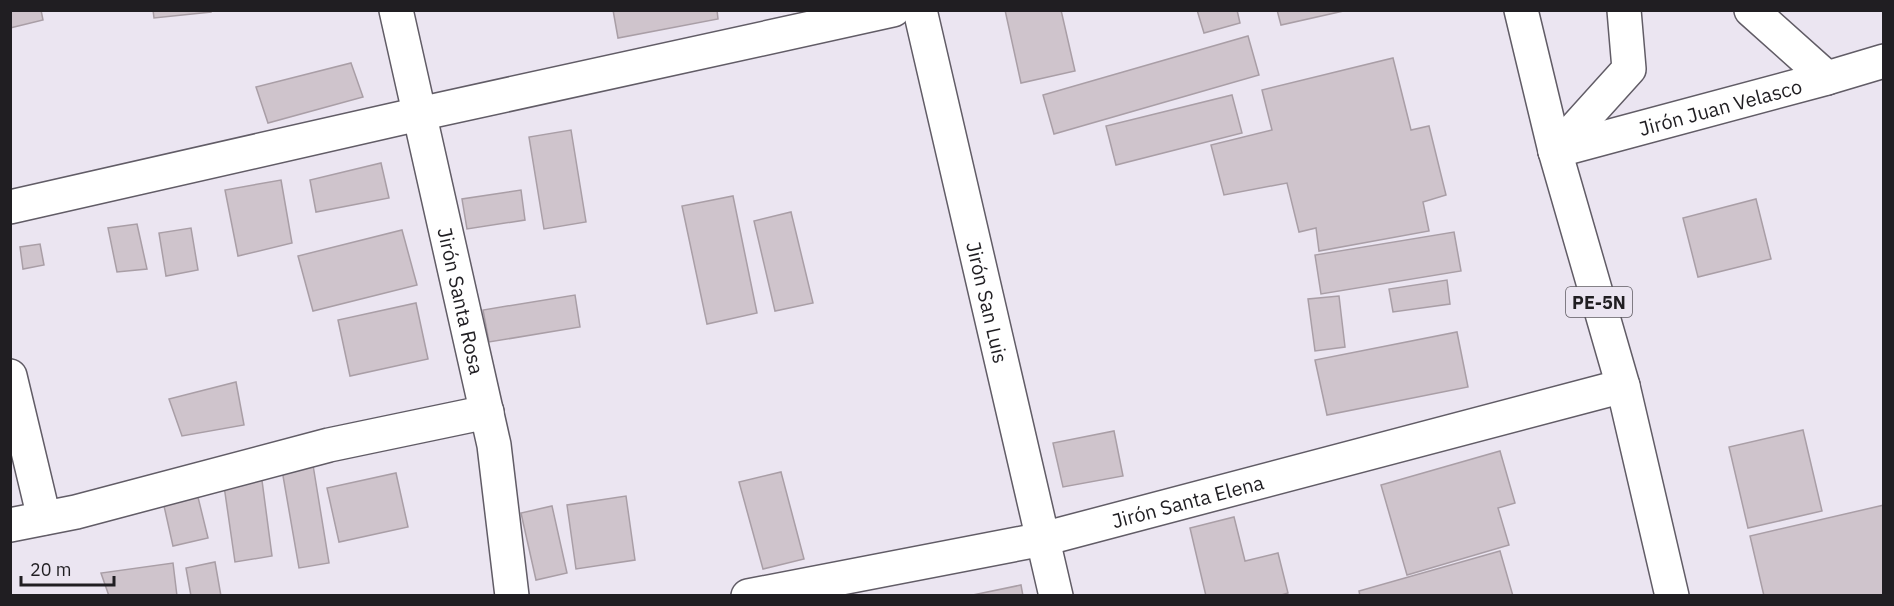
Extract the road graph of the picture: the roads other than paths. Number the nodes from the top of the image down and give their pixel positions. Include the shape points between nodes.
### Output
1 (396, 10) edge
2 (893, 10) edge
3 (920, 10) edge
4 (1521, 10) edge
5 (1624, 10) edge
6 (1750, 10) edge
7 (1884, 61) edge
8 (1827, 78) junction
9 (419, 114) junction
10 (1555, 152) junction
11 (10, 207) edge
12 (10, 376) edge
13 (1623, 386) junction
14 (487, 412) junction
15 (44, 518) junction
16 (10, 525) edge
17 (1043, 539) junction
18 (512, 596) edge
19 (748, 596) edge
20 (1056, 596) edge
21 (1672, 596) edge

1 - 9 main road, Jirón Santa Rosa
2 - 9 main road
3 - 17 main road, Jirón San Luis
4 - 10 main road, PE-5N
5 - 10 main road via 1629,69
6 - 8 main road
7 - 8 main road, Jirón Juan Velasco
8 - 10 main road, Jirón Juan Velasco
9 - 11 main road
9 - 14 main road, Jirón Santa Rosa
10 - 13 main road, PE-5N
12 - 15 main road
13 - 17 main road, Jirón Santa Elena
13 - 21 main road, PE-5N
14 - 15 main road via 330,445
14 - 18 main road, Jirón Santa Rosa
15 - 16 main road
17 - 19 main road, Jirón Santa Elena
17 - 20 main road, Jirón San Luis

